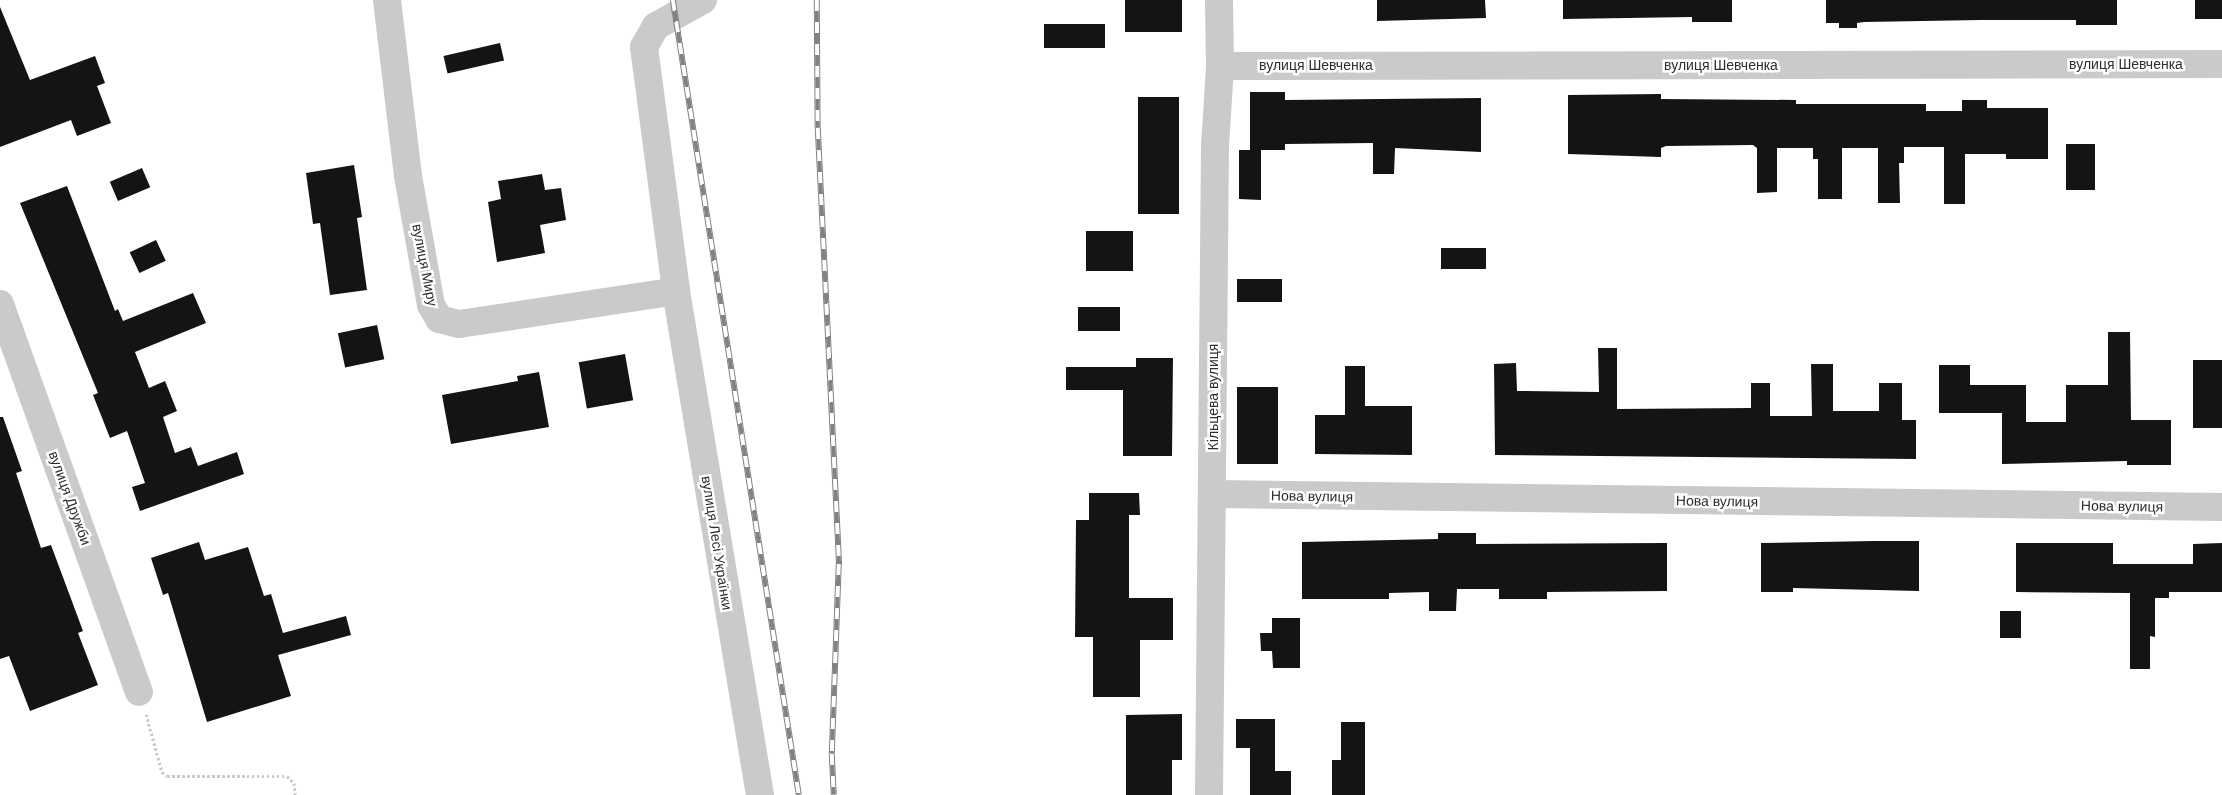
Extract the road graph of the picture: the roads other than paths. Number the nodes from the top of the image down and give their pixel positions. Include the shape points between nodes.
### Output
1 (387, 0) edge
2 (703, 0) edge
3 (1219, 0) edge
4 (2222, 64) edge
5 (1220, 66) junction
6 (676, 291) junction
7 (0, 304) edge
8 (1212, 494) junction
9 (2222, 507) edge
10 (140, 692) road end
11 (760, 795) edge
12 (1209, 795) edge

1 - 6 street, вулиця Миру via 408,176 430,304 439,319 458,324
2 - 6 street, вулиця Лесі Українки via 656,26 644,48
3 - 5 street, Кільцева вулиця
4 - 5 street, вулиця Шевченка
5 - 8 street, Кільцева вулиця via 1215,146
6 - 11 street, вулиця Лесі Українки
7 - 10 street, вулиця Дружби
8 - 9 street, Нова вулиця
8 - 12 street, Кільцева вулиця

